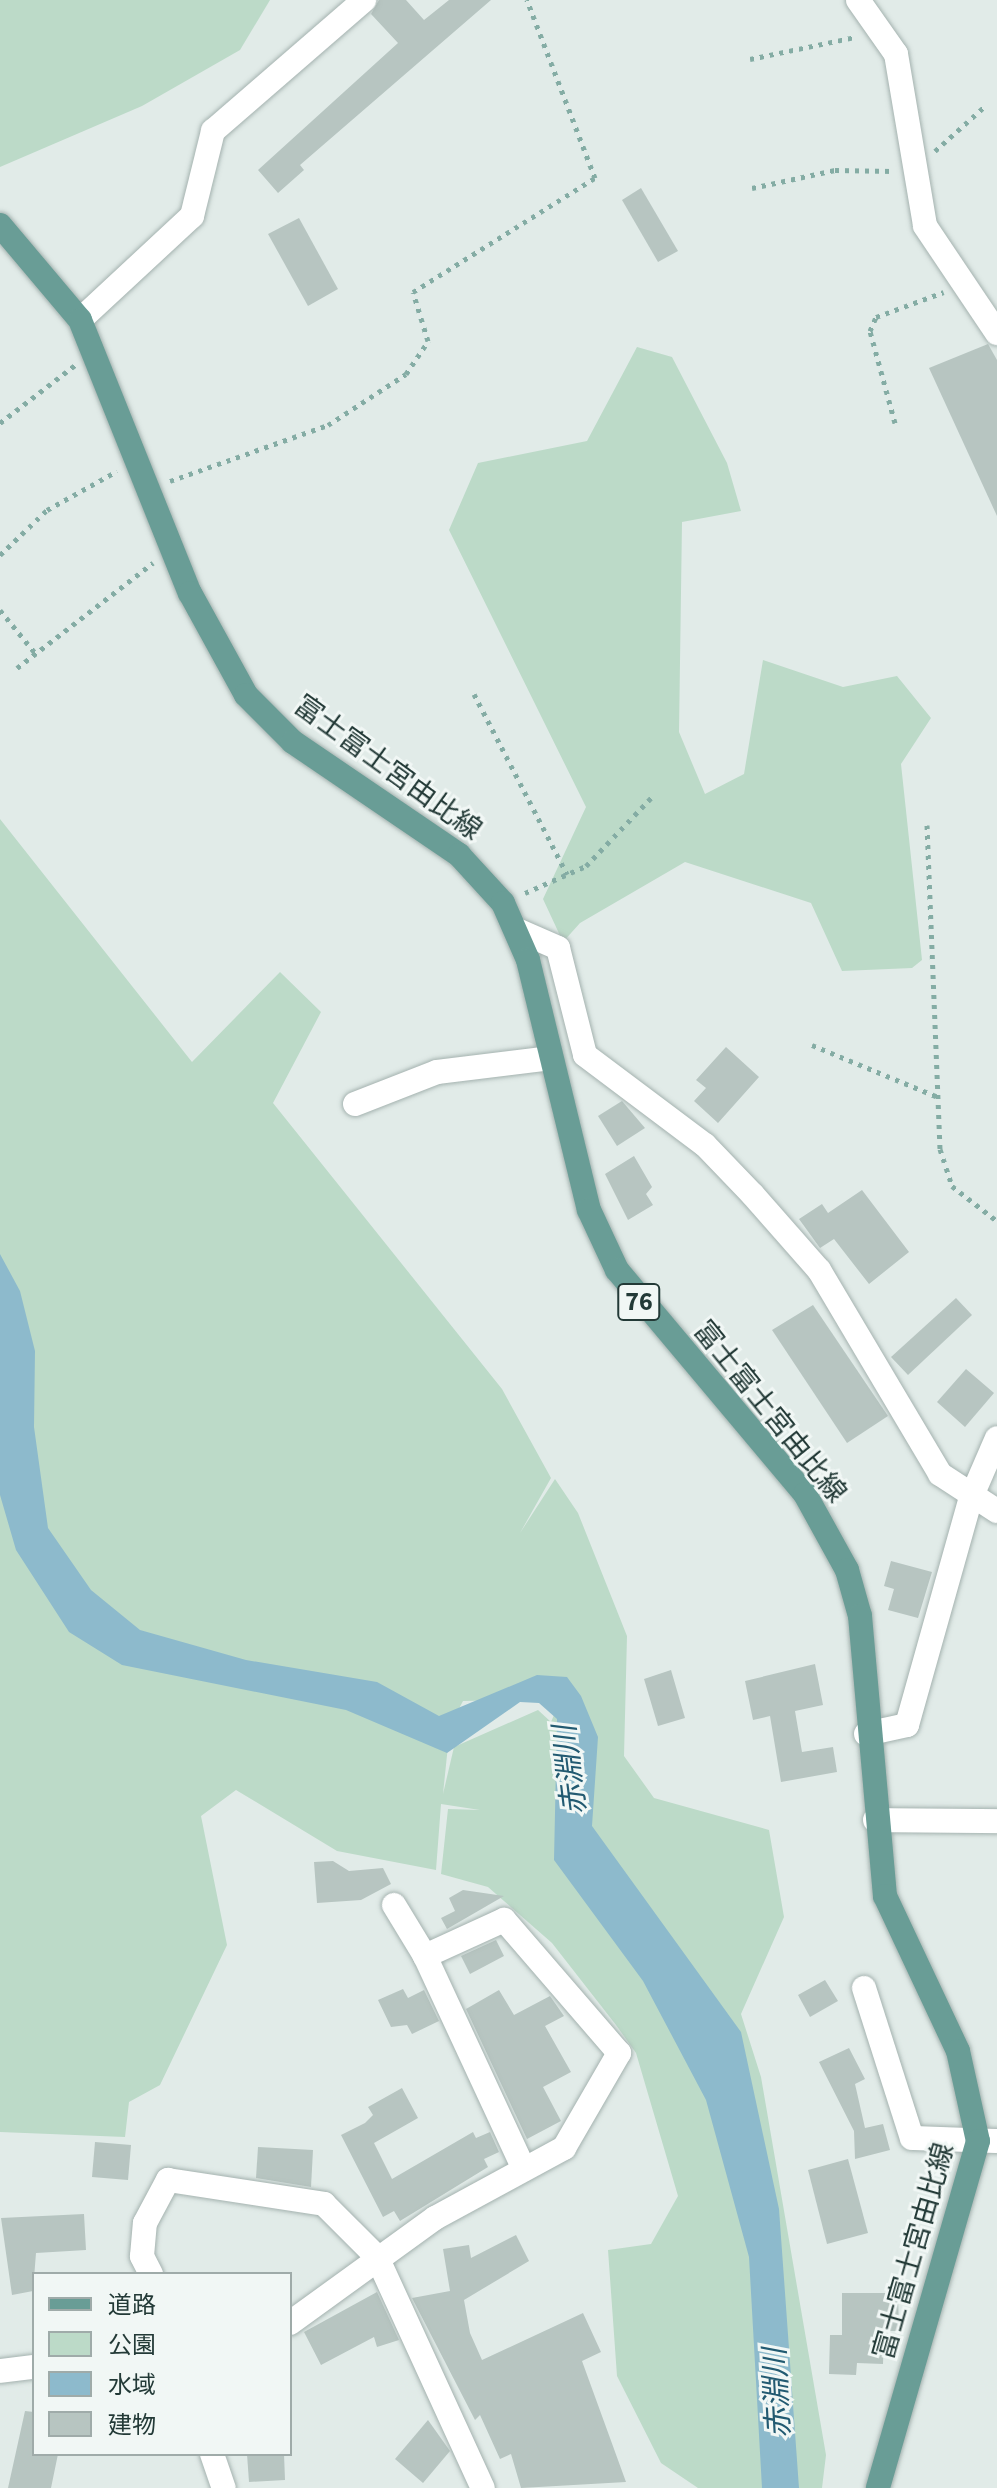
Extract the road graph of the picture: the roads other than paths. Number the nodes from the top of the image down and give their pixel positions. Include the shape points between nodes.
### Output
1 (364, 0) edge
2 (858, 0) edge
3 (0, 225) edge
4 (80, 320) junction
5 (997, 333) edge
6 (517, 930) junction
7 (551, 1058) junction
8 (355, 1104) dead end
9 (997, 1438) edge
10 (971, 1498) junction
11 (997, 1511) edge
12 (866, 1734) junction
13 (875, 1820) junction
14 (997, 1821) edge
15 (394, 1905) dead end
16 (425, 1956) junction
17 (864, 1988) dead end
18 (987, 2141) edge
19 (522, 2165) junction
20 (377, 2257) junction
21 (150, 2272) edge
22 (292, 2322) edge
23 (32, 2367) edge
24 (0, 2371) edge
25 (213, 2456) edge
26 (224, 2488) edge
27 (483, 2488) edge
28 (878, 2488) edge

1 - 4 street via 213,131 192,216
2 - 5 street via 896,54 915,134 912,172 925,226
3 - 4 main road, 富士富士宮由比線 / 76
4 - 6 main road, 富士富士宮由比線 / 76 via 216,650 246,695 293,742 459,855 503,903
6 - 7 main road, 富士富士宮由比線 / 76
6 - 10 street via 558,948 585,1055 705,1145 819,1270 940,1474
7 - 8 street via 437,1072
7 - 12 main road, 富士富士宮由比線 / 76 via 589,1210 617,1270 797,1484 847,1570 860,1616
9 - 10 street
10 - 11 street
10 - 12 street via 907,1725
12 - 13 main road, 富士富士宮由比線 / 76
13 - 14 street
13 - 18 main road, 富士富士宮由比線 / 76 via 885,1896 958,2051
15 - 16 street
16 - 19 street
16 - 19 street via 504,1920 619,2053 564,2148
17 - 18 street via 912,2138
18 - 28 main road, 富士富士宮由比線 / 76
19 - 20 street
20 - 21 street via 324,2204 168,2180 145,2223 142,2256
20 - 22 street via 354,2283
20 - 27 street
23 - 24 street
25 - 26 street

